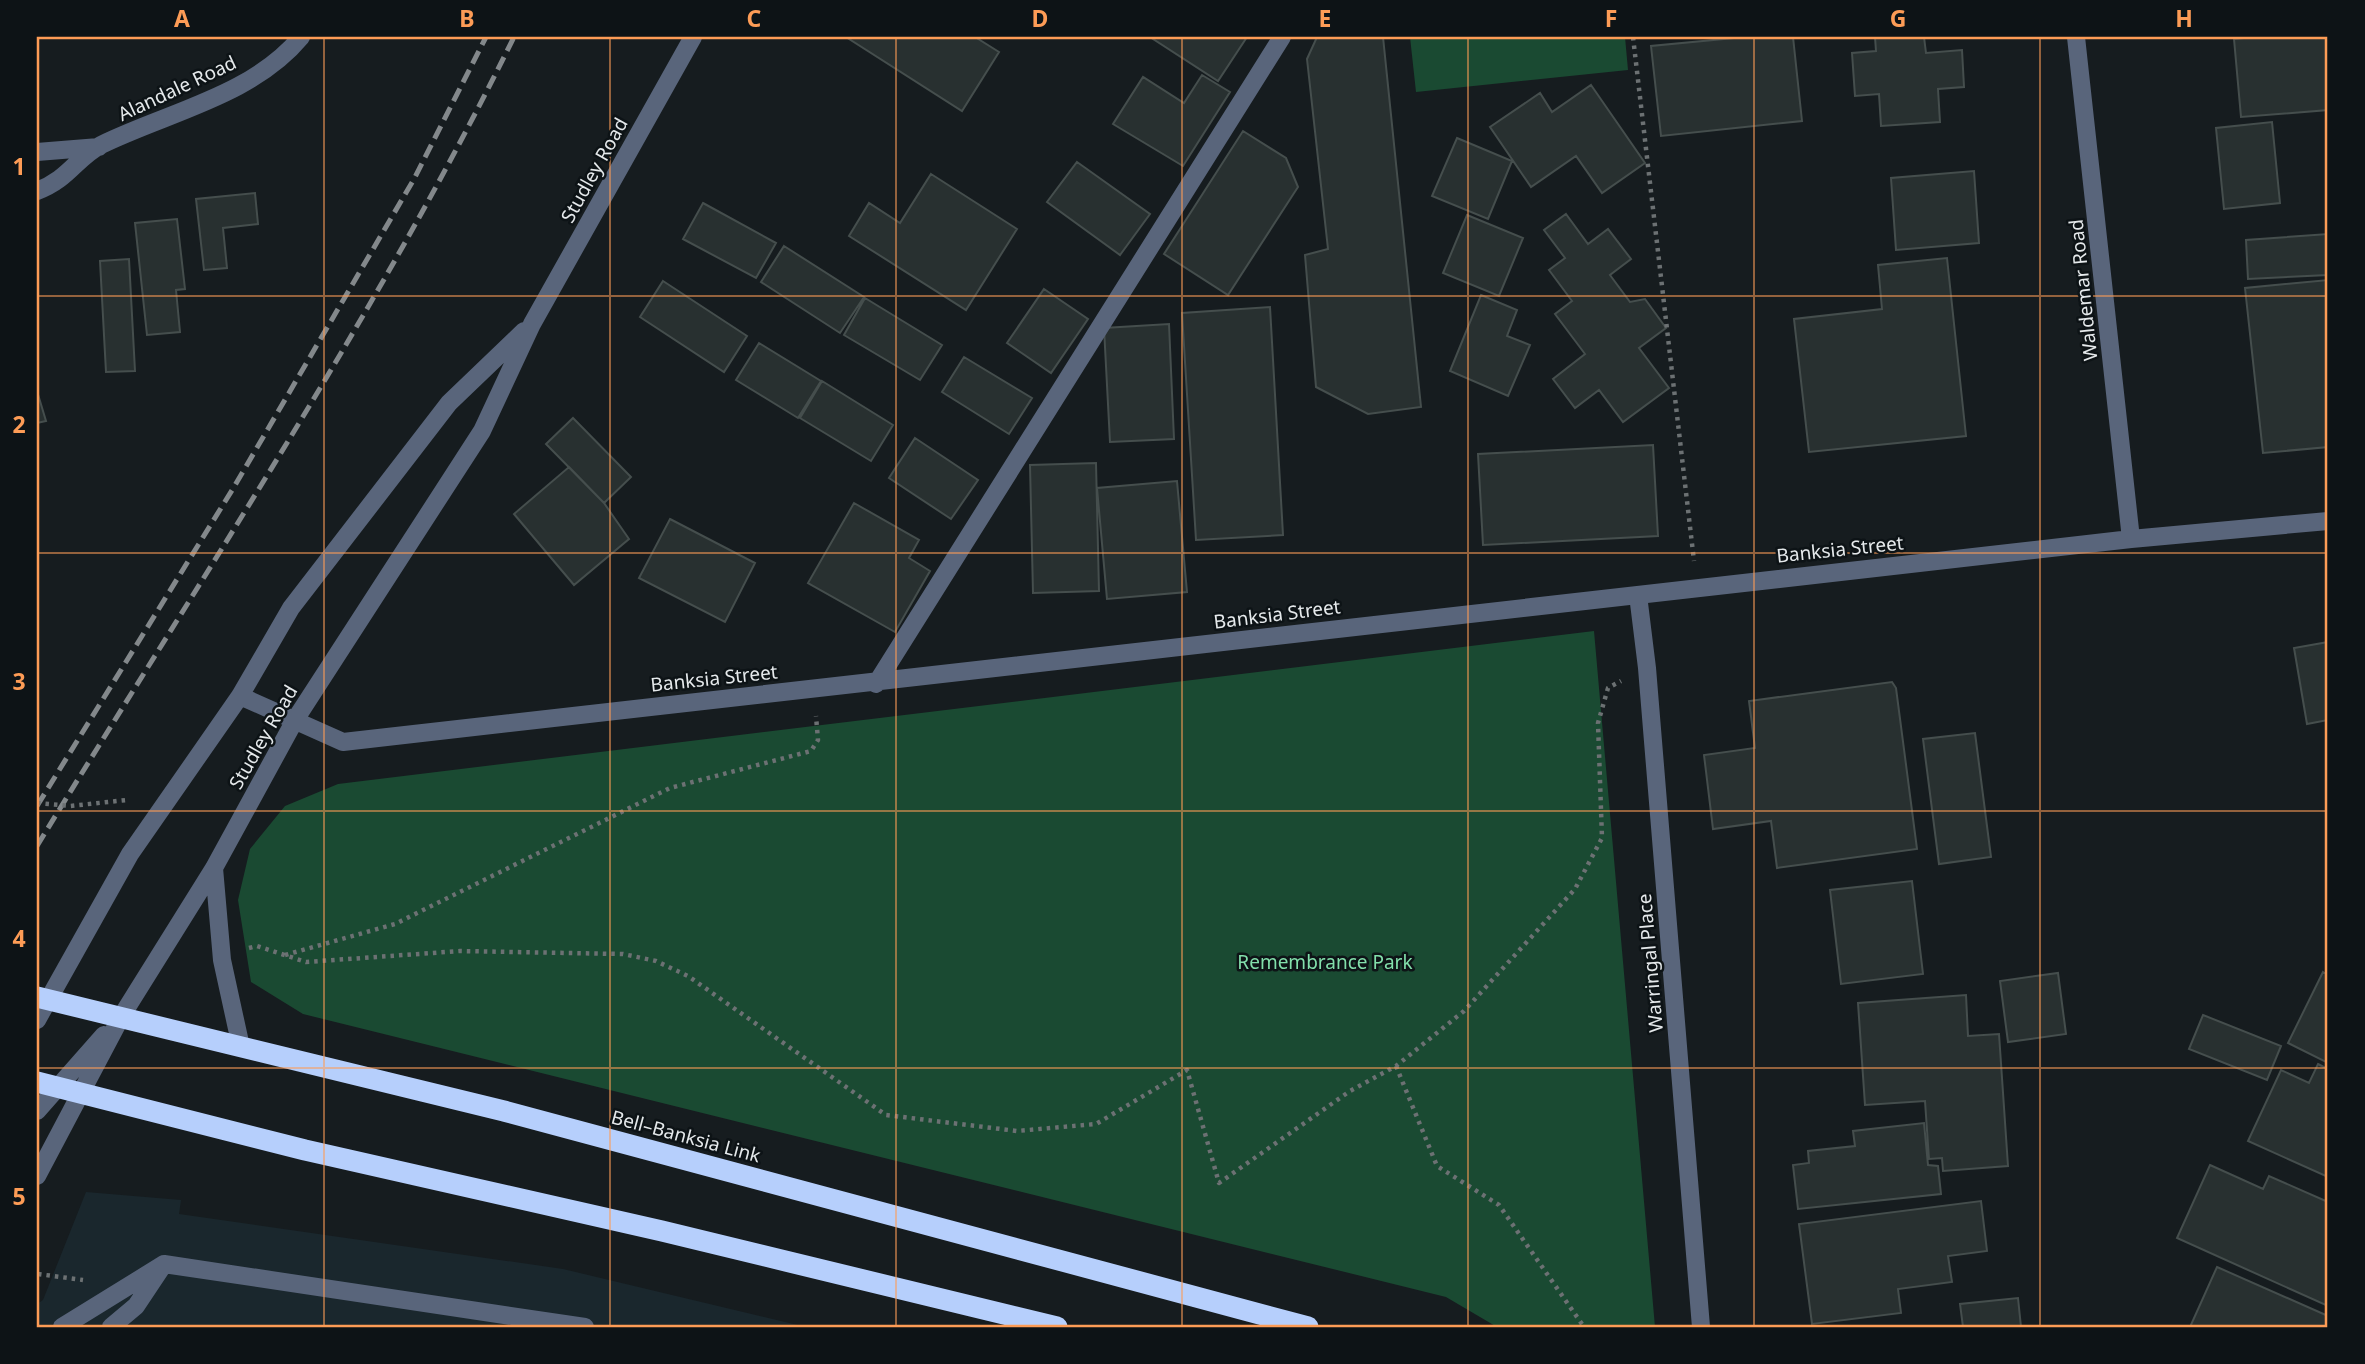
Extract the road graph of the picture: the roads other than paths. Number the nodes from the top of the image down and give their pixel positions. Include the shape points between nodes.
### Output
1 (301, 37) edge
2 (693, 37) edge
3 (1282, 37) edge
4 (2076, 37) edge
5 (99, 147) junction
6 (37, 152) edge
7 (37, 191) edge
8 (532, 324) junction
9 (2328, 521) edge
10 (2131, 539) junction
11 (1638, 595) junction
12 (876, 684) junction
13 (240, 696) junction
14 (295, 719) junction
15 (214, 868) junction
16 (43, 998) edge
17 (121, 1017) junction
18 (37, 1020) edge
19 (241, 1046) junction
20 (47, 1084) edge
21 (80, 1093) junction
22 (37, 1111) edge
23 (37, 1175) edge
24 (164, 1264) junction
25 (62, 1327) edge
26 (111, 1327) edge
27 (585, 1327) edge
28 (1057, 1327) edge
29 (1308, 1327) edge
30 (1701, 1327) edge

1 - 5 street, Alandale Road via 286,55 229,91
2 - 8 street, Studley Road
3 - 12 street
4 - 10 street, Waldemar Road
5 - 6 street
5 - 7 street via 58,183
8 - 13 street, Studley Road via 449,403 291,608
8 - 14 street, Studley Road via 482,431
9 - 10 street, Banksia Street
10 - 11 street, Banksia Street
11 - 12 street, Banksia Street
11 - 30 street, Warringal Place
12 - 14 street, Banksia Street via 343,742
13 - 14 street, Banksia Street
13 - 16 street, Studley Road via 130,854
14 - 15 street, Studley Road
15 - 17 street, Studley Road
15 - 19 street via 222,960
16 - 17 highway, Bell–Banksia Link
16 - 18 street, Studley Road
17 - 19 highway, Bell–Banksia Link
17 - 20 street
17 - 21 street, Studley Road
19 - 29 highway, Bell–Banksia Link via 504,1111
20 - 21 highway
20 - 22 street
21 - 23 street, Studley Road
21 - 28 highway
24 - 25 street
24 - 26 street via 136,1306
24 - 27 street

